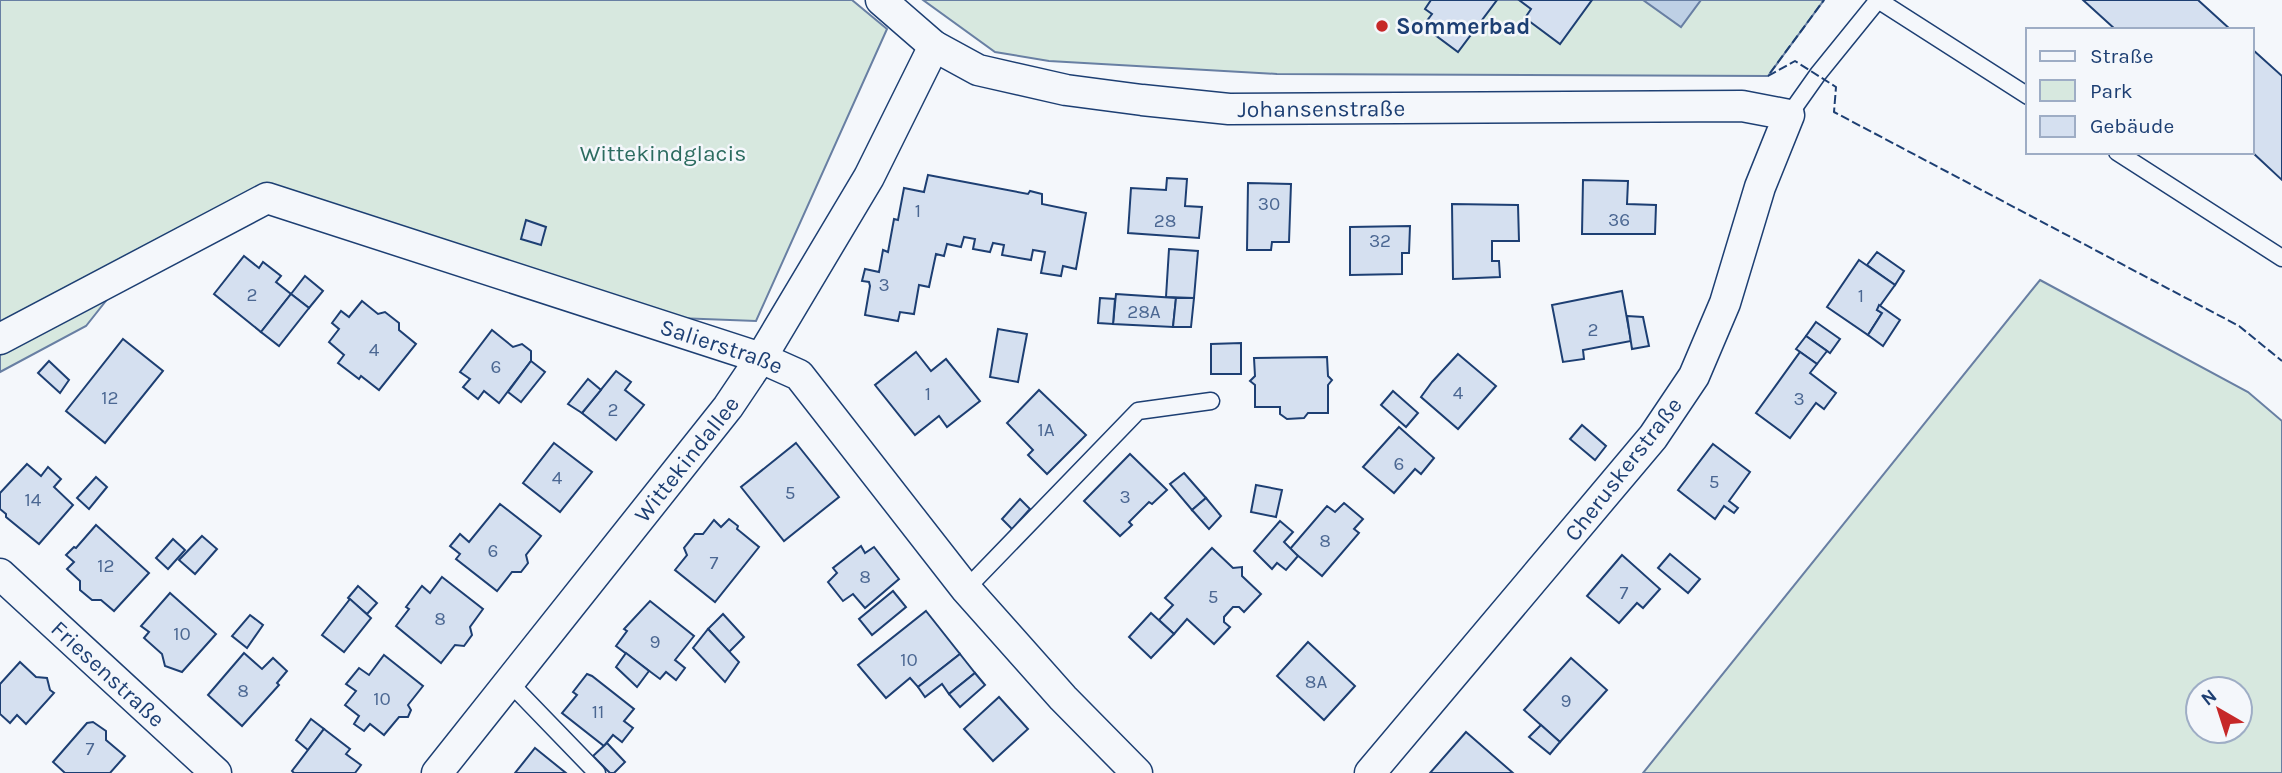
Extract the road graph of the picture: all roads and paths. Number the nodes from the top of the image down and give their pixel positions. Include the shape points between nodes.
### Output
1 (881, 0) edge
2 (1878, 0) edge
3 (934, 46) junction
4 (2026, 95) edge
5 (1790, 115) junction
6 (2119, 154) edge
7 (2282, 258) edge
8 (0, 339) edge
9 (761, 358) junction
10 (1211, 401) dead end
11 (0, 574) edge
12 (966, 589) junction
13 (510, 683) junction
14 (216, 773) edge
15 (437, 773) edge
16 (597, 773) edge
17 (1137, 773) edge
18 (1370, 773) edge

1 - 3 street, Johansenstraße
2 - 4 lane
2 - 5 lane
3 - 5 street, Johansenstraße via 978,70 1066,90 1229,109 1742,106
3 - 9 street, Wittekindallee via 869,177
5 - 18 street, Cheruskerstraße via 1760,187 1725,303 1694,376 1653,437
6 - 7 lane
8 - 9 street, Salierstraße via 267,198
9 - 12 street, Salierstraße via 799,375
9 - 13 street, Wittekindallee via 728,407
10 - 12 lane via 1138,411
11 - 14 street, Friesenstraße
12 - 17 street, Salierstraße
13 - 15 street, Wittekindallee
13 - 16 lane

